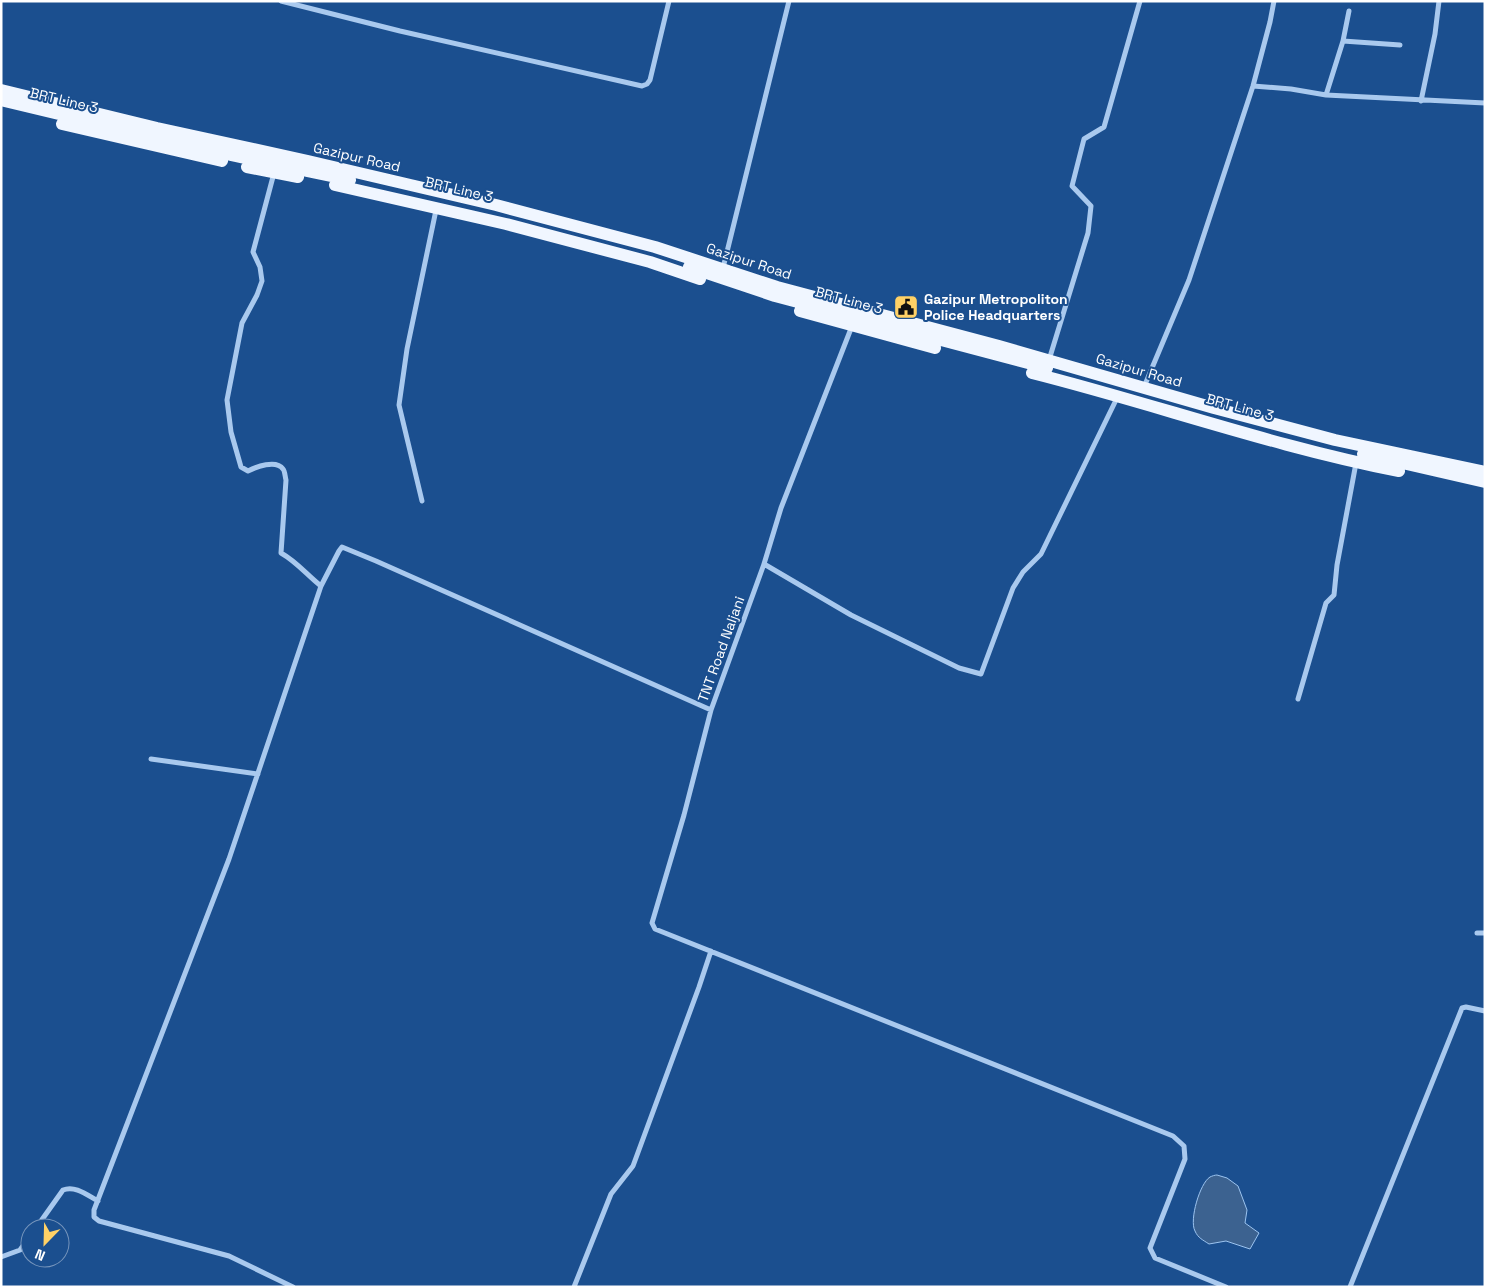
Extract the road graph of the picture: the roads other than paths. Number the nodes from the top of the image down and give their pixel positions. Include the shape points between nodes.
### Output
1 (281, 1) edge
2 (669, 1) edge
3 (790, 1) edge
4 (1140, 1) edge
5 (1274, 1) edge
6 (1439, 1) edge
7 (1349, 11) dead end
8 (1343, 42) junction
9 (1400, 45) dead end
10 (1253, 86) junction
11 (1, 90) edge
12 (1326, 95) junction
13 (1, 100) edge
14 (1421, 101) junction
15 (1485, 103) edge
16 (1, 109) edge
17 (274, 173) junction
18 (437, 207) junction
19 (723, 269) junction
20 (852, 326) junction
21 (1049, 360) junction
22 (1144, 388) junction
23 (1118, 396) junction
24 (1356, 463) junction
25 (1485, 472) edge
26 (1485, 482) edge
27 (1485, 488) edge
28 (422, 501) dead end
29 (764, 564) junction
30 (321, 586) junction
31 (1298, 698) dead end
32 (711, 710) junction
33 (151, 759) dead end
34 (258, 774) junction
35 (1477, 933) dead end
36 (1485, 933) edge
37 (711, 951) junction
38 (1485, 1012) edge
39 (98, 1201) junction
40 (43, 1218) edge
41 (20, 1250) edge
42 (1, 1257) edge
43 (292, 1287) edge
44 (574, 1287) edge
45 (1226, 1287) edge
46 (1350, 1287) edge

1 - 2 street via 642,86 650,80
3 - 19 street
4 - 21 street via 1104,127 1084,139 1079,158 1072,186 1091,206 1088,232
5 - 10 street
6 - 14 street
7 - 8 street
8 - 9 street
8 - 12 street
10 - 12 street
10 - 22 street via 1189,280
11 - 19 main road, Gazipur Road via 496,205 655,246
12 - 14 street
13 - 26 main road, BRT Line 3 via 505,216 652,254 776,296 1246,425
14 - 15 street
16 - 17 main road
17 - 18 main road
17 - 30 street via 253,252 262,280 242,323 227,400 231,432 241,467 248,471 272,464 283,469 286,480 282,553 299,564
18 - 20 main road via 650,262 772,304
18 - 28 street via 407,349 399,406
19 - 21 main road, Gazipur Road via 777,287
20 - 23 main road
20 - 29 street, TNT Road Naljani via 781,508
21 - 22 main road, Gazipur Road
22 - 25 main road, Gazipur Road via 1335,440
23 - 24 main road
23 - 29 street via 1041,554 1013,588 981,674 960,668 852,615
24 - 27 main road
24 - 31 street via 1334,595 1326,603
29 - 32 street, TNT Road Naljani
30 - 32 street via 342,547
30 - 34 street
32 - 37 street, TNT Road Naljani via 652,923 656,930
33 - 34 street
34 - 39 street via 229,859
35 - 36 street
37 - 44 street via 633,1166 611,1194
37 - 45 street, TNT Road Naljani via 1173,1136 1184,1146 1185,1159 1150,1248 1154,1258
38 - 46 street via 1462,1008
39 - 40 street via 78,1189 68,1188 63,1190
39 - 43 street via 94,1217 98,1221 229,1256
41 - 42 street

